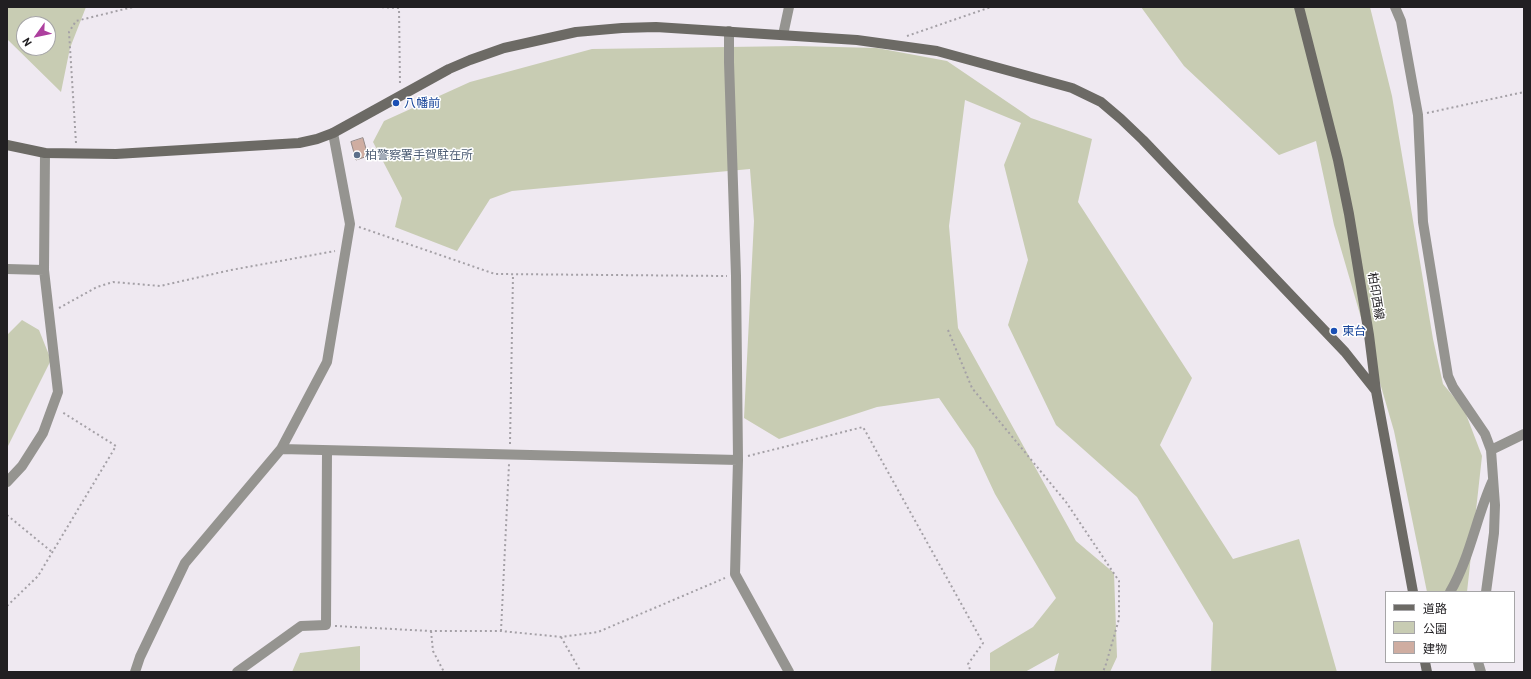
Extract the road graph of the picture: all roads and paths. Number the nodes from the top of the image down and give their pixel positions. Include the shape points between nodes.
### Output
1 (133, 7) edge
2 (377, 7) edge
3 (789, 7) edge
4 (991, 7) edge
5 (1299, 7) edge
6 (1395, 7) edge
7 (729, 31) junction
8 (783, 35) junction
9 (898, 45) junction
10 (1524, 92) edge
11 (400, 95) junction
12 (1418, 115) junction
13 (333, 133) junction
14 (7, 144) edge
15 (45, 153) junction
16 (76, 154) junction
17 (350, 224) junction
18 (346, 249) junction
19 (7, 269) edge
20 (44, 270) junction
21 (736, 276) junction
22 (50, 313) junction
23 (948, 330) dead end
24 (1376, 390) junction
25 (53, 406) junction
26 (1524, 434) edge
27 (281, 449) junction
28 (1492, 450) junction
29 (327, 451) junction
30 (738, 460) junction
31 (1493, 480) junction
32 (7, 482) edge
33 (7, 514) edge
34 (52, 552) junction
35 (735, 574) junction
36 (1412, 591) edge
37 (1451, 591) edge
38 (1486, 591) edge
39 (7, 606) edge
40 (326, 625) junction
41 (430, 631) junction
42 (561, 637) junction
43 (251, 667) edge
44 (135, 672) edge
45 (236, 672) edge
46 (444, 672) edge
47 (581, 672) edge
48 (789, 672) edge
49 (971, 672) edge
50 (1102, 672) edge

1 - 16 path via 76,21 69,32
2 - 11 path via 399,8
3 - 8 street
4 - 9 path via 905,36
5 - 24 street, 柏印西線 via 1338,160 1369,335
6 - 12 street via 1401,20
7 - 8 street
7 - 11 street via 656,26 576,32 504,48 470,60
7 - 21 street
8 - 9 street
9 - 24 street via 937,51 1072,88 1101,102 1143,140 1345,352
10 - 12 path
11 - 13 street
12 - 28 street via 1423,222 1448,376 1485,434
13 - 16 street via 311,141 278,145
13 - 17 street
14 - 15 street
15 - 16 street
15 - 20 street
17 - 18 street
17 - 21 path via 495,274
18 - 22 path via 160,286 113,282 97,287
18 - 27 street via 327,362
19 - 20 street
20 - 22 street
21 - 30 street
22 - 25 street via 58,392
23 - 50 path via 972,388 1066,502 1119,581 1119,619
24 - 36 street, 柏印西線
25 - 32 street via 43,433 22,466
25 - 34 path via 116,446
26 - 28 street
27 - 29 street
27 - 44 street via 185,563
28 - 31 street
29 - 30 street
29 - 40 street
30 - 35 street
30 - 49 path via 863,427 983,643 968,664
31 - 37 street
31 - 38 street via 1494,533
33 - 34 path
34 - 39 path via 38,576
35 - 42 path via 598,632
35 - 48 street
40 - 41 path
40 - 43 street via 301,626
41 - 42 path via 501,631
41 - 46 path via 433,651
42 - 47 path
43 - 45 street

